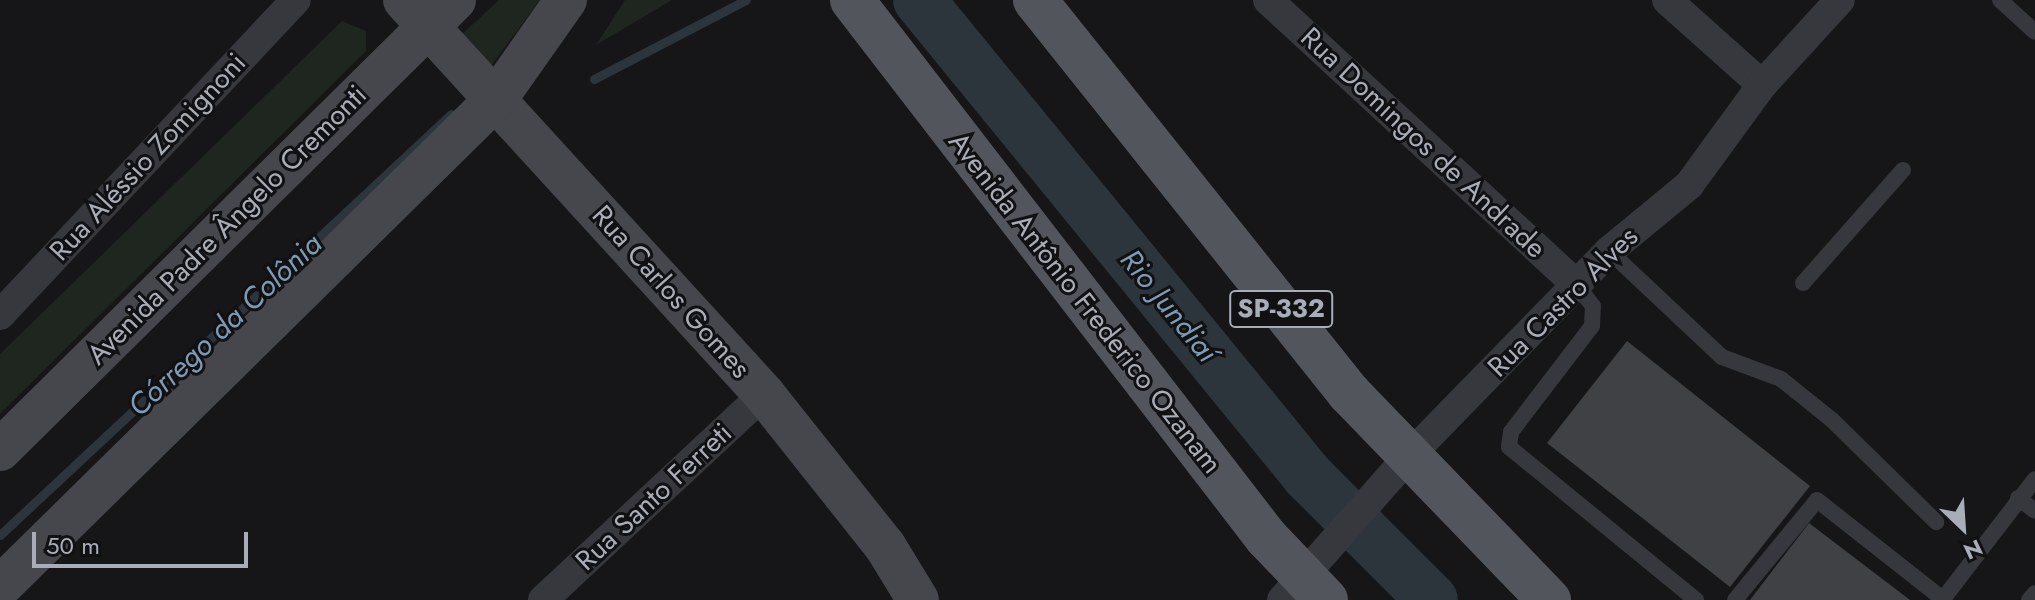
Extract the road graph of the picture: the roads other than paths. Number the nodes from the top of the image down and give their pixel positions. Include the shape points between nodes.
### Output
1 (296, 0) edge
2 (566, 0) edge
3 (852, 0) edge
4 (1035, 0) edge
5 (1268, 0) edge
6 (1667, 0) edge
7 (1840, 0) edge
8 (2000, 0) edge
9 (429, 9) edge
10 (2035, 32) edge
11 (1762, 85) junction
12 (497, 98) junction
13 (1903, 170) dead end
14 (1609, 251) junction
15 (1803, 283) dead end
16 (1577, 285) junction
17 (0, 315) edge
18 (764, 394) junction
19 (0, 450) edge
20 (1400, 466) junction
21 (2035, 479) edge
22 (2018, 498) junction
23 (2035, 511) edge
24 (1936, 522) dead end
25 (1308, 583) edge
26 (0, 587) edge
27 (2035, 593) edge
28 (1944, 599) edge
29 (543, 600) edge
30 (918, 600) edge
31 (1549, 600) edge
32 (1696, 600) edge
33 (1735, 600) edge
34 (2029, 600) edge

1 - 17 street, Rua Aléssio Zomignoni
2 - 12 main road
3 - 25 main road, Avenida Antônio Frederico Ozanam
4 - 20 main road, SP-332 via 1349,393
5 - 16 street, Rua Domingos de Andrade
6 - 11 street
7 - 11 street, Rua Castro Alves
8 - 10 lane
9 - 12 main road, Rua Carlos Gomes
9 - 19 main road, Avenida Padre Ângelo Cremonti
11 - 14 street, Rua Castro Alves via 1689,185
12 - 18 main road, Rua Carlos Gomes
12 - 26 main road
13 - 15 lane
14 - 16 street, Rua Castro Alves
14 - 24 lane via 1722,357 1781,379 1832,420
16 - 20 street, Rua Castro Alves
16 - 32 lane via 1593,306 1592,326 1511,432 1509,447
18 - 29 street, Rua Santo Ferreti
18 - 30 main road, Rua Carlos Gomes via 885,546
20 - 25 street, Rua Castro Alves
20 - 31 main road, SP-332
21 - 22 lane
22 - 23 lane
22 - 28 lane
27 - 34 lane
28 - 33 lane via 1817,500

